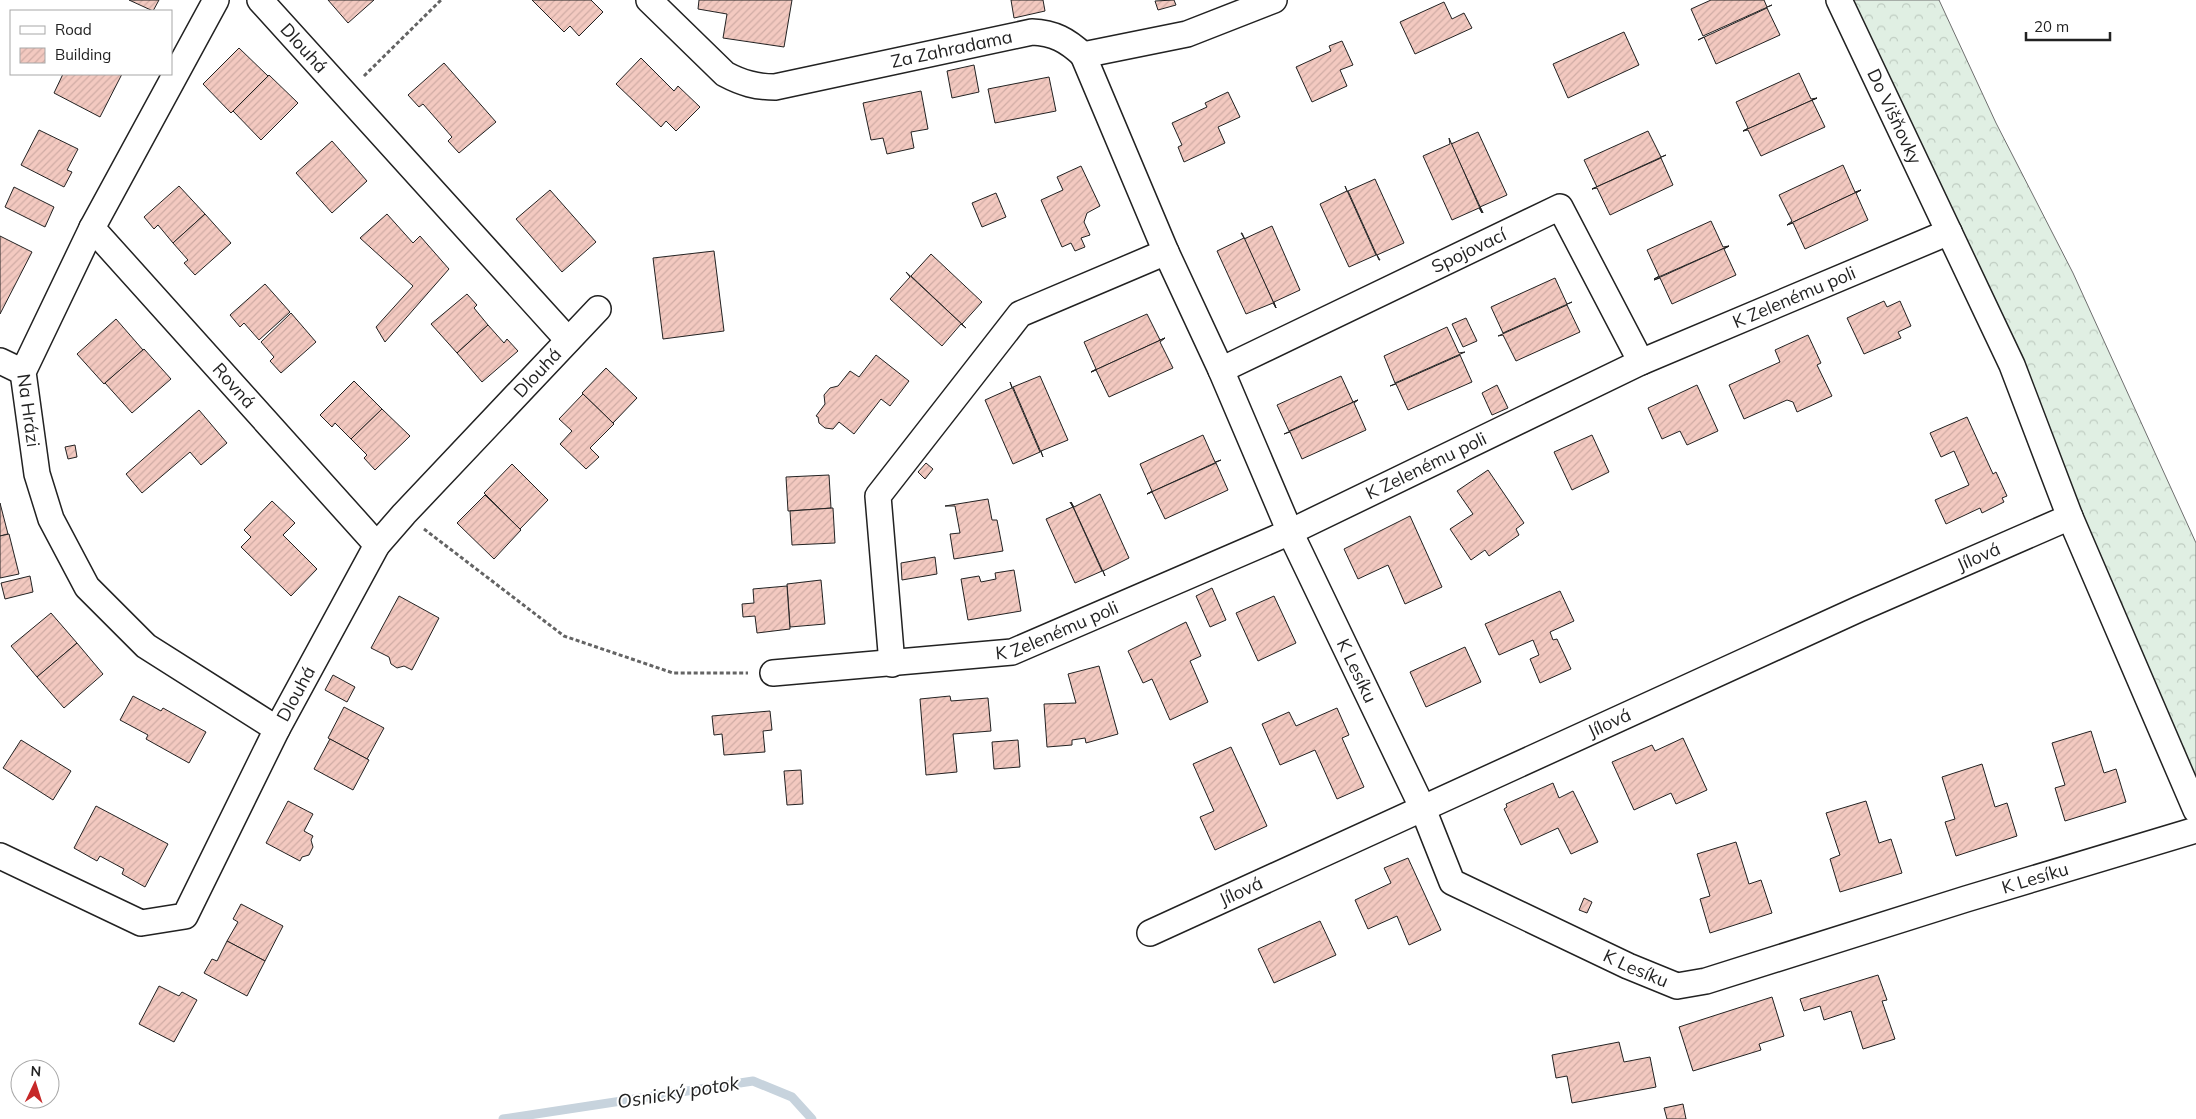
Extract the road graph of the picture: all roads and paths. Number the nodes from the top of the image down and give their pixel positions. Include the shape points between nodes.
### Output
1 (216, 0) edge
2 (260, 0) edge
3 (441, 0) edge
4 (649, 0) edge
5 (1274, 0) edge
6 (1839, 0) edge
7 (1083, 55) junction
8 (345, 94) junction
9 (92, 228) junction
10 (1949, 232) junction
11 (1166, 252) junction
12 (598, 309) dead end
13 (568, 340) junction
14 (0, 361) edge
15 (1640, 362) junction
16 (1221, 370) junction
17 (23, 372) junction
18 (404, 514) junction
19 (2070, 517) junction
20 (1290, 532) junction
21 (377, 545) junction
22 (892, 664) junction
23 (773, 673) joint
24 (277, 729) junction
25 (1423, 809) junction
26 (2196, 810) edge
27 (2196, 830) edge
28 (0, 856) edge
29 (1150, 933) dead end

1 - 9 street, Na Hrázi
2 - 8 street, Dlouhá
3 - 8 path
4 - 7 street, Za Zahradama via 725,74 738,82 762,87 1032,32 1059,36
5 - 7 street via 1186,34
6 - 10 street, Do Višňovky
7 - 11 street
8 - 13 street, Dlouhá
9 - 17 street, Na Hrázi
9 - 21 street, Rovná
10 - 15 street, K Zelenému poli
10 - 19 street, Do Višňovky via 2012,365
11 - 16 street
11 - 22 street via 1020,314 878,496
12 - 13 street, Dlouhá
13 - 18 street, Dlouhá
14 - 17 street
15 - 16 street, Spojovací via 1560,207
15 - 20 street, K Zelenému poli
16 - 20 street
17 - 24 street, Na Hrázi via 38,474 51,519 87,587 146,646
18 - 21 street, Dlouhá
18 - 23 path via 564,636 673,673
19 - 25 street, Jílová via 1850,613
19 - 26 street, Do Višňovky
20 - 22 street, K Zelenému poli via 1012,652
20 - 25 street, K Lesíku
21 - 24 street, Dlouhá
22 - 23 street, K Zelenému poli
24 - 28 street, Dlouhá via 185,916 141,923
25 - 27 street, K Lesíku via 1452,882 1676,986 1706,981
25 - 29 street, Jílová

